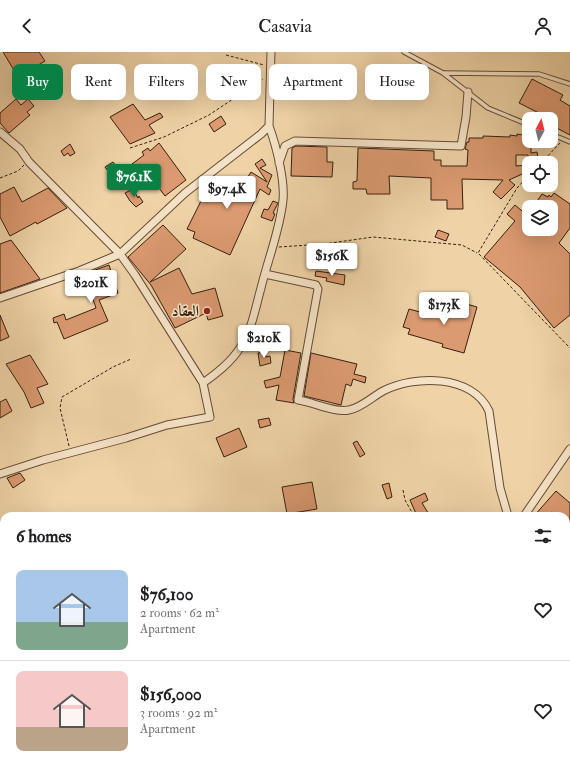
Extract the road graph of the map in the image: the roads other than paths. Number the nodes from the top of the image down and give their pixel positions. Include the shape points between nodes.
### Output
1 (271, 52) edge
2 (404, 52) edge
3 (443, 73) junction
4 (570, 84) edge
5 (468, 92) junction
6 (522, 122) edge
7 (269, 126) junction
8 (0, 132) edge
9 (558, 138) edge
10 (570, 142) edge
11 (279, 165) junction
12 (120, 254) junction
13 (265, 274) junction
14 (0, 298) edge
15 (203, 383) junction
16 (570, 449) edge
17 (0, 474) edge
18 (507, 512) edge
19 (527, 512) edge

1 - 7 street
2 - 3 lane
3 - 4 lane via 539,74
3 - 5 lane
5 - 6 lane via 488,108
5 - 11 street via 461,146 295,141 285,146
7 - 11 street
7 - 12 street via 231,159 185,193
8 - 12 street via 20,149 29,162
9 - 10 lane
11 - 13 street via 283,200
12 - 14 street
12 - 15 street
13 - 15 street via 251,324 241,347 228,363
13 - 18 street via 316,285 318,289 298,400 346,411 362,405 382,391 411,381 447,382 460,386 480,399 489,411 500,488
15 - 17 street via 210,417 167,425
16 - 19 street

